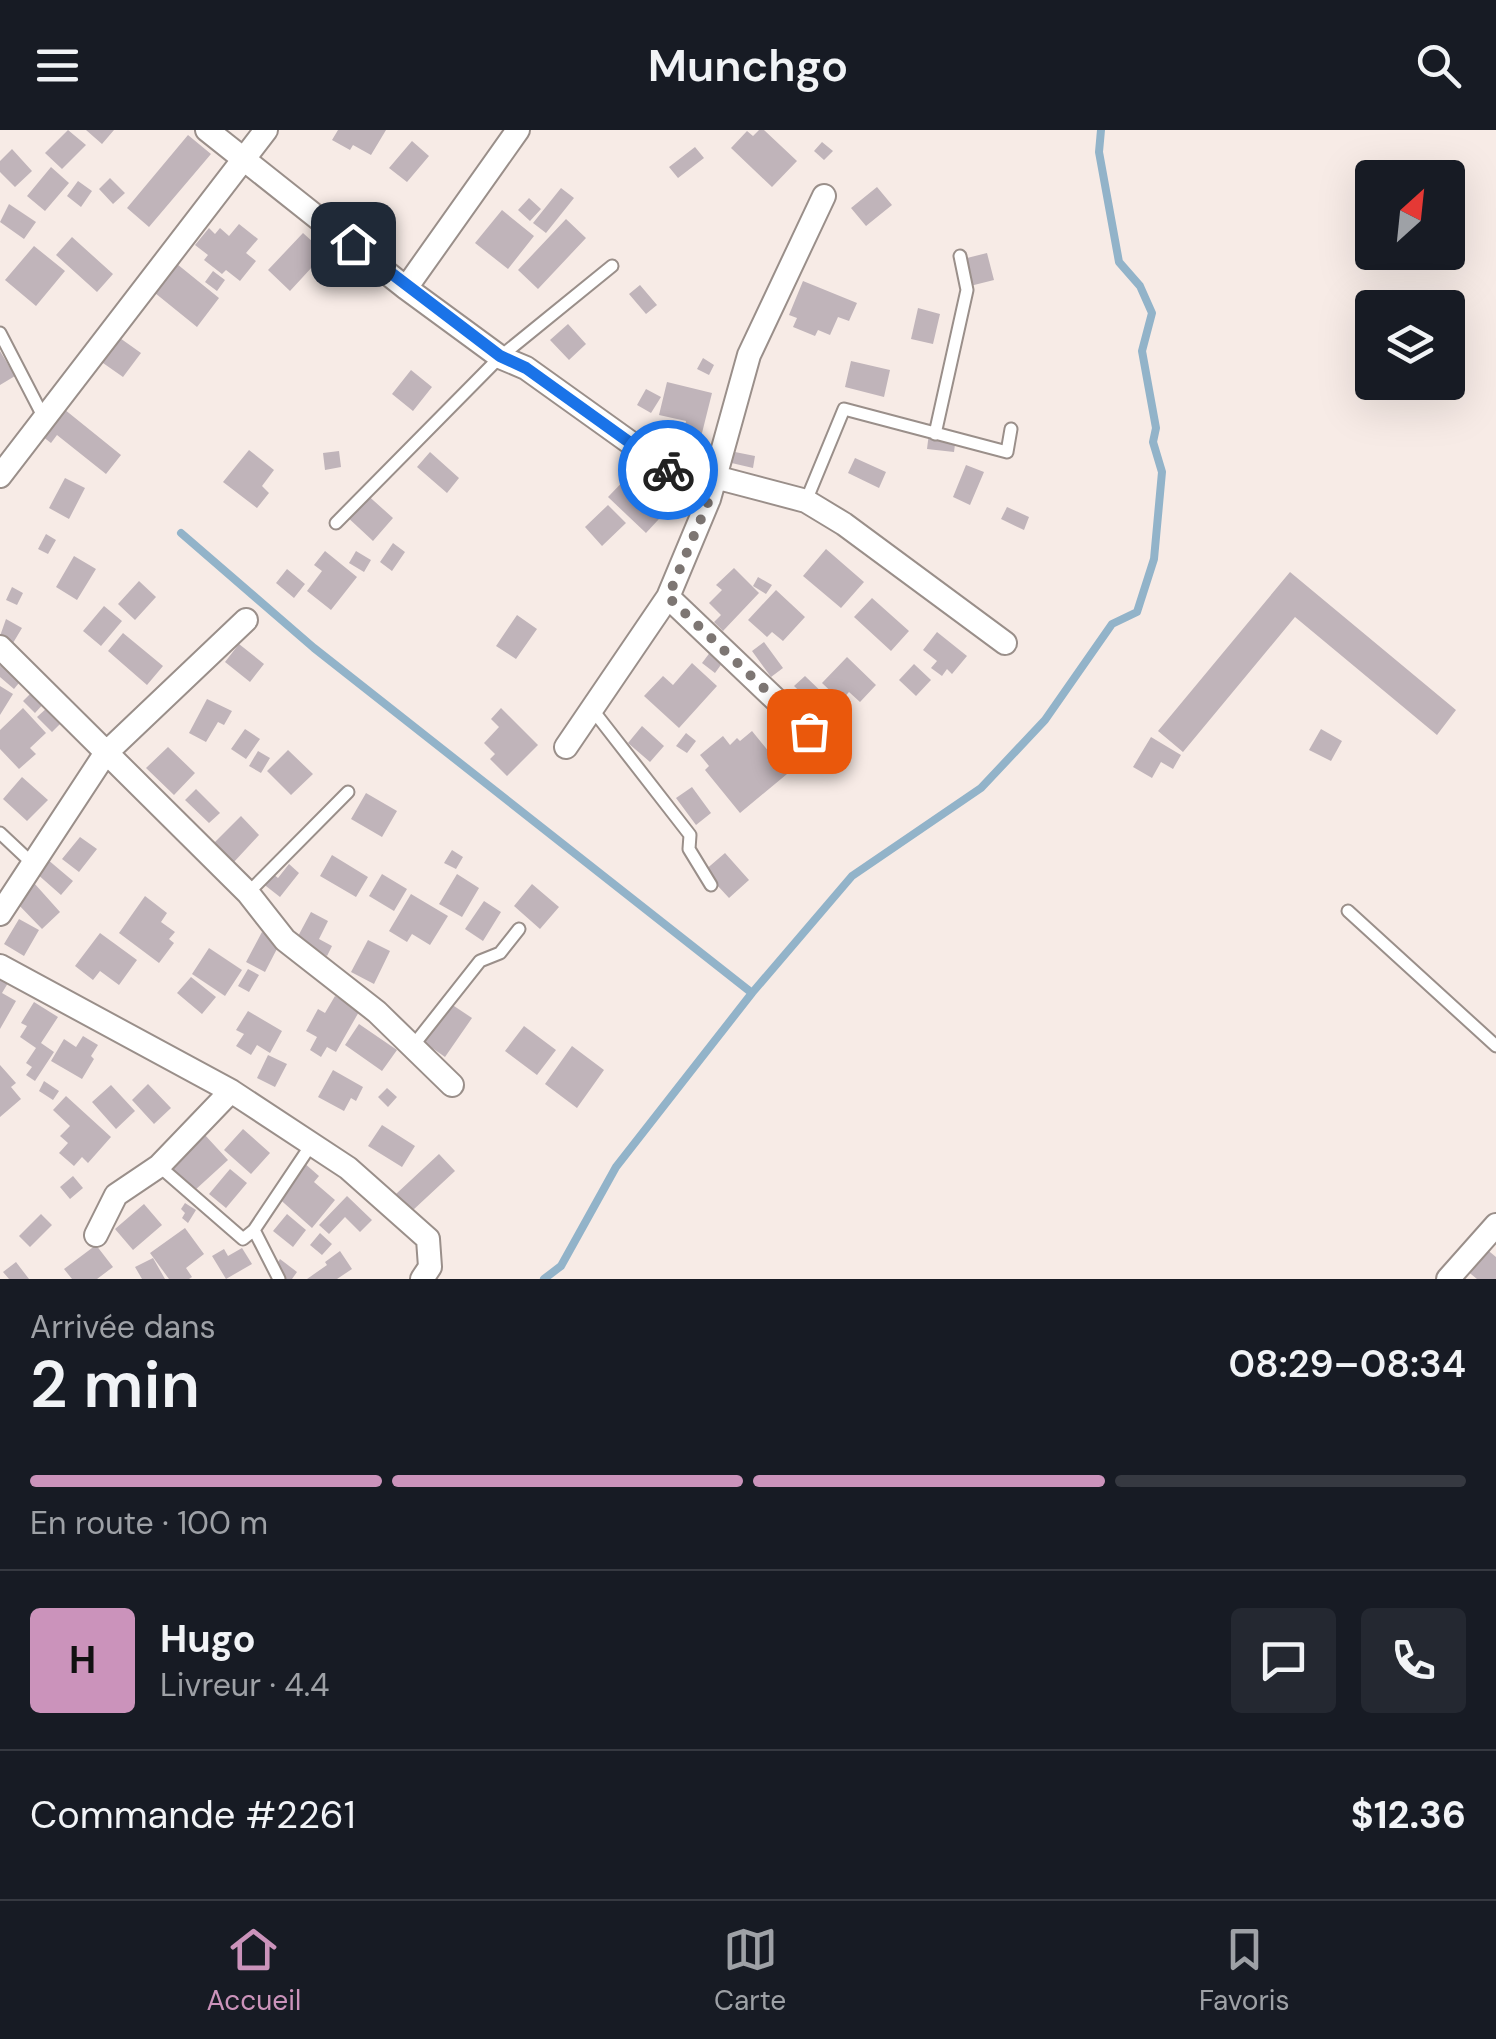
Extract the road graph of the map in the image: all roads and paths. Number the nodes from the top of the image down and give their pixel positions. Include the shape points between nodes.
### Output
1 (207, 130) edge
2 (266, 130) edge
3 (518, 130) edge
4 (245, 157) junction
5 (824, 196) dead end
6 (960, 256) dead end
7 (612, 266) dead end
8 (406, 288) junction
9 (0, 333) edge
10 (500, 356) junction
11 (44, 418) junction
12 (1011, 429) dead end
13 (935, 434) junction
14 (0, 476) edge
15 (712, 488) junction
16 (806, 501) junction
17 (336, 524) dead end
18 (668, 597) junction
19 (246, 620) dead end
20 (1005, 643) dead end
21 (0, 646) edge
22 (592, 709) junction
23 (566, 748) dead end
24 (105, 754) junction
25 (837, 758) dead end
26 (348, 792) dead end
27 (0, 833) edge
28 (34, 865) junction
29 (712, 885) dead end
30 (248, 893) junction
31 (1348, 911) dead end
32 (0, 914) edge
33 (519, 929) dead end
34 (0, 966) edge
35 (1496, 1046) edge
36 (412, 1047) junction
37 (452, 1085) dead end
38 (232, 1091) junction
39 (310, 1144) junction
40 (160, 1166) junction
41 (1496, 1225) edge
42 (254, 1230) junction
43 (96, 1235) dead end
44 (279, 1279) edge
45 (422, 1279) edge
46 (1448, 1279) edge

1 - 4 street
2 - 4 street
3 - 8 street
4 - 8 street
4 - 11 street
5 - 15 street via 749,355
6 - 13 lane via 968,290
7 - 10 lane
8 - 10 street
9 - 11 lane
10 - 15 street
10 - 17 lane
11 - 14 street
12 - 13 lane via 1007,452
13 - 16 lane via 844,409
15 - 16 street
15 - 18 street
16 - 20 street
18 - 22 street
18 - 25 street
19 - 24 street
21 - 24 street
22 - 23 street
22 - 29 lane via 690,835 689,849
24 - 28 street
24 - 30 street
26 - 30 lane
27 - 28 lane
28 - 32 street
30 - 36 street via 285,940
31 - 35 lane
33 - 36 lane via 500,953 480,962
34 - 38 street
36 - 37 street
38 - 39 street
38 - 40 street
39 - 42 lane
39 - 45 street via 348,1168 428,1240 430,1267
40 - 42 lane via 243,1239
40 - 43 street via 116,1194
41 - 46 street
42 - 44 lane

